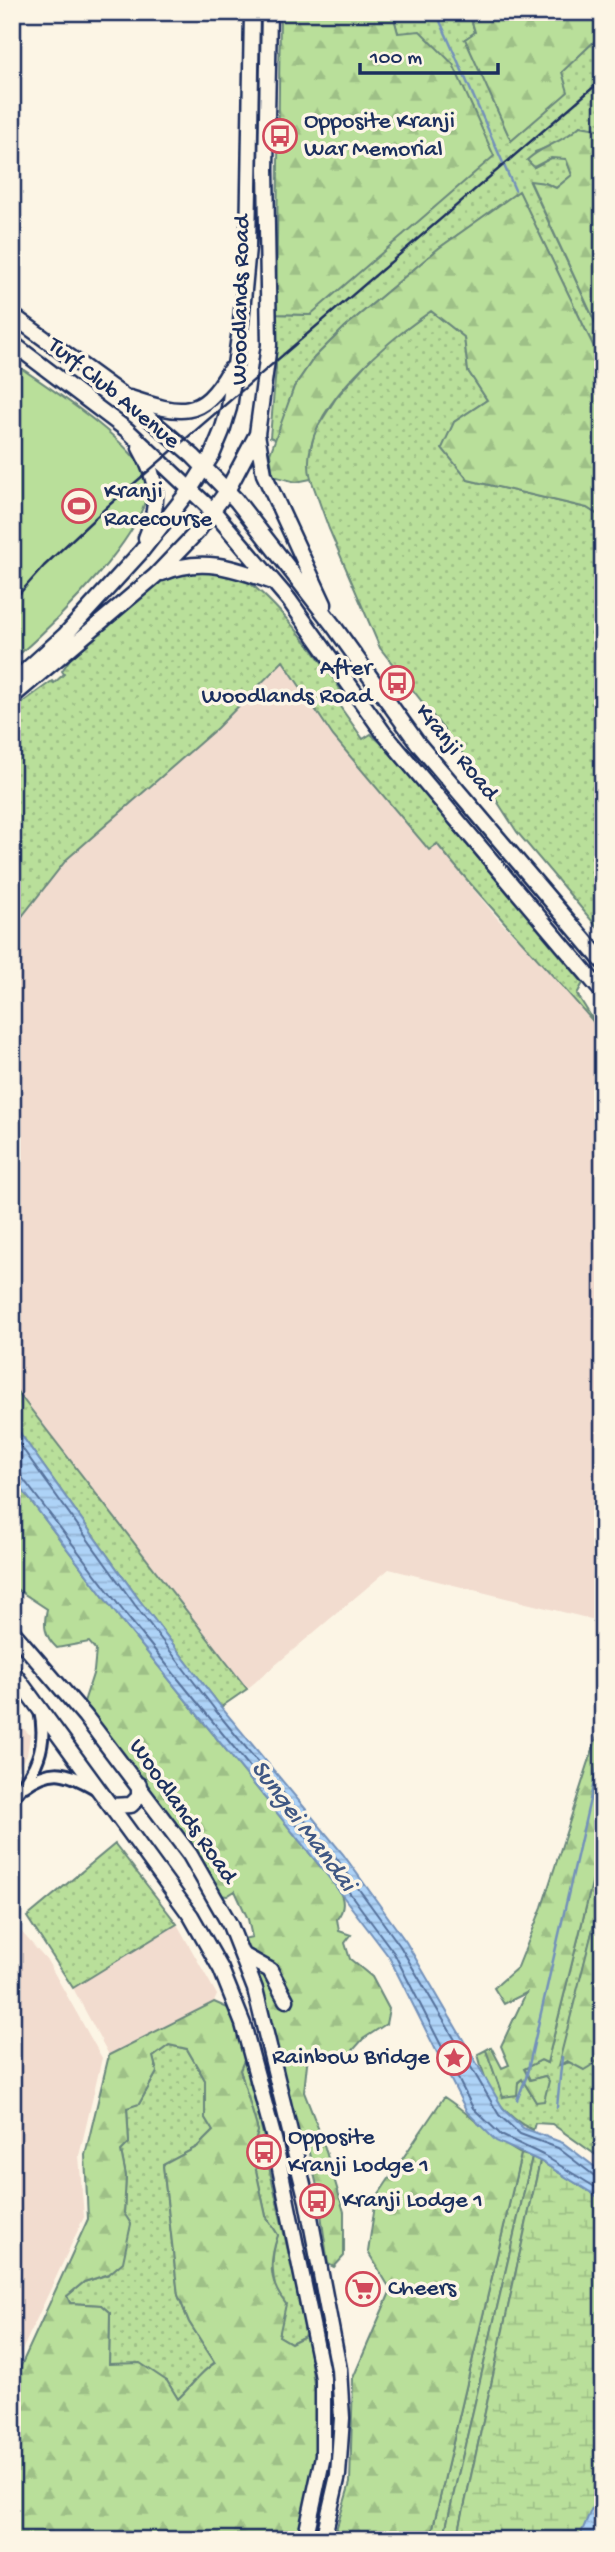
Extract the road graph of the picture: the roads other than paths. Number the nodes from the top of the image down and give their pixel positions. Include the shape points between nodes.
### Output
1 (252, 12) edge
2 (268, 12) edge
3 (12, 315) edge
4 (12, 344) edge
5 (234, 362) junction
6 (122, 395) junction
7 (127, 430) junction
8 (257, 434) junction
9 (204, 467) junction
10 (191, 488) junction
11 (227, 491) junction
12 (214, 512) junction
13 (140, 553) junction
14 (155, 576) junction
15 (274, 583) junction
16 (333, 625) junction
17 (12, 682) edge
18 (12, 697) edge
19 (603, 962) edge
20 (603, 993) edge
21 (12, 1630) edge
22 (12, 1671) edge
23 (38, 1705) junction
24 (139, 1785) junction
25 (99, 1790) junction
26 (16, 1794) edge
27 (111, 1806) junction
28 (243, 1955) junction
29 (286, 2000) dead end
30 (305, 2540) edge
31 (323, 2540) edge

1 - 5 main road, Woodlands Road via 248,247
2 - 8 main road, Woodlands Road via 269,345
3 - 6 main road, Turf Club Avenue
4 - 7 main road, Turf Club Avenue
5 - 6 main road via 214,394 196,407 162,410
5 - 9 main road, Woodlands Road via 225,419
6 - 9 main road, Turf Club Avenue
7 - 10 main road, Turf Club Avenue
7 - 13 main road via 152,469 157,488 156,510
8 - 11 main road, Woodlands Road
8 - 16 main road via 264,474
9 - 10 main road, Woodlands Road
9 - 11 main road, Kranji Road
10 - 12 main road, Turf Club Avenue
10 - 13 main road, Woodlands Road
11 - 12 main road, Woodlands Road
11 - 16 main road, Kranji Road
12 - 14 main road, Woodlands Road
12 - 15 main road, Kranji Road
13 - 17 main road, Woodlands Road via 65,635
14 - 15 main road via 177,566 204,563
14 - 18 main road, Woodlands Road
15 - 20 main road, Kranji Road via 383,732
16 - 19 main road, Kranji Road via 419,746
21 - 24 main road, Woodlands Road
22 - 23 main road
23 - 25 main road
23 - 26 street via 43,1745
24 - 27 main road via 139,1797 131,1805
24 - 28 main road, Woodlands Road via 190,1855
25 - 26 street via 59,1772 40,1775
25 - 27 main road
27 - 30 main road via 191,1916 221,1969 243,2024 274,2139 323,2378 323,2456
28 - 29 main road via 270,1970
28 - 31 main road, Woodlands Road via 278,2072 339,2368 338,2475

